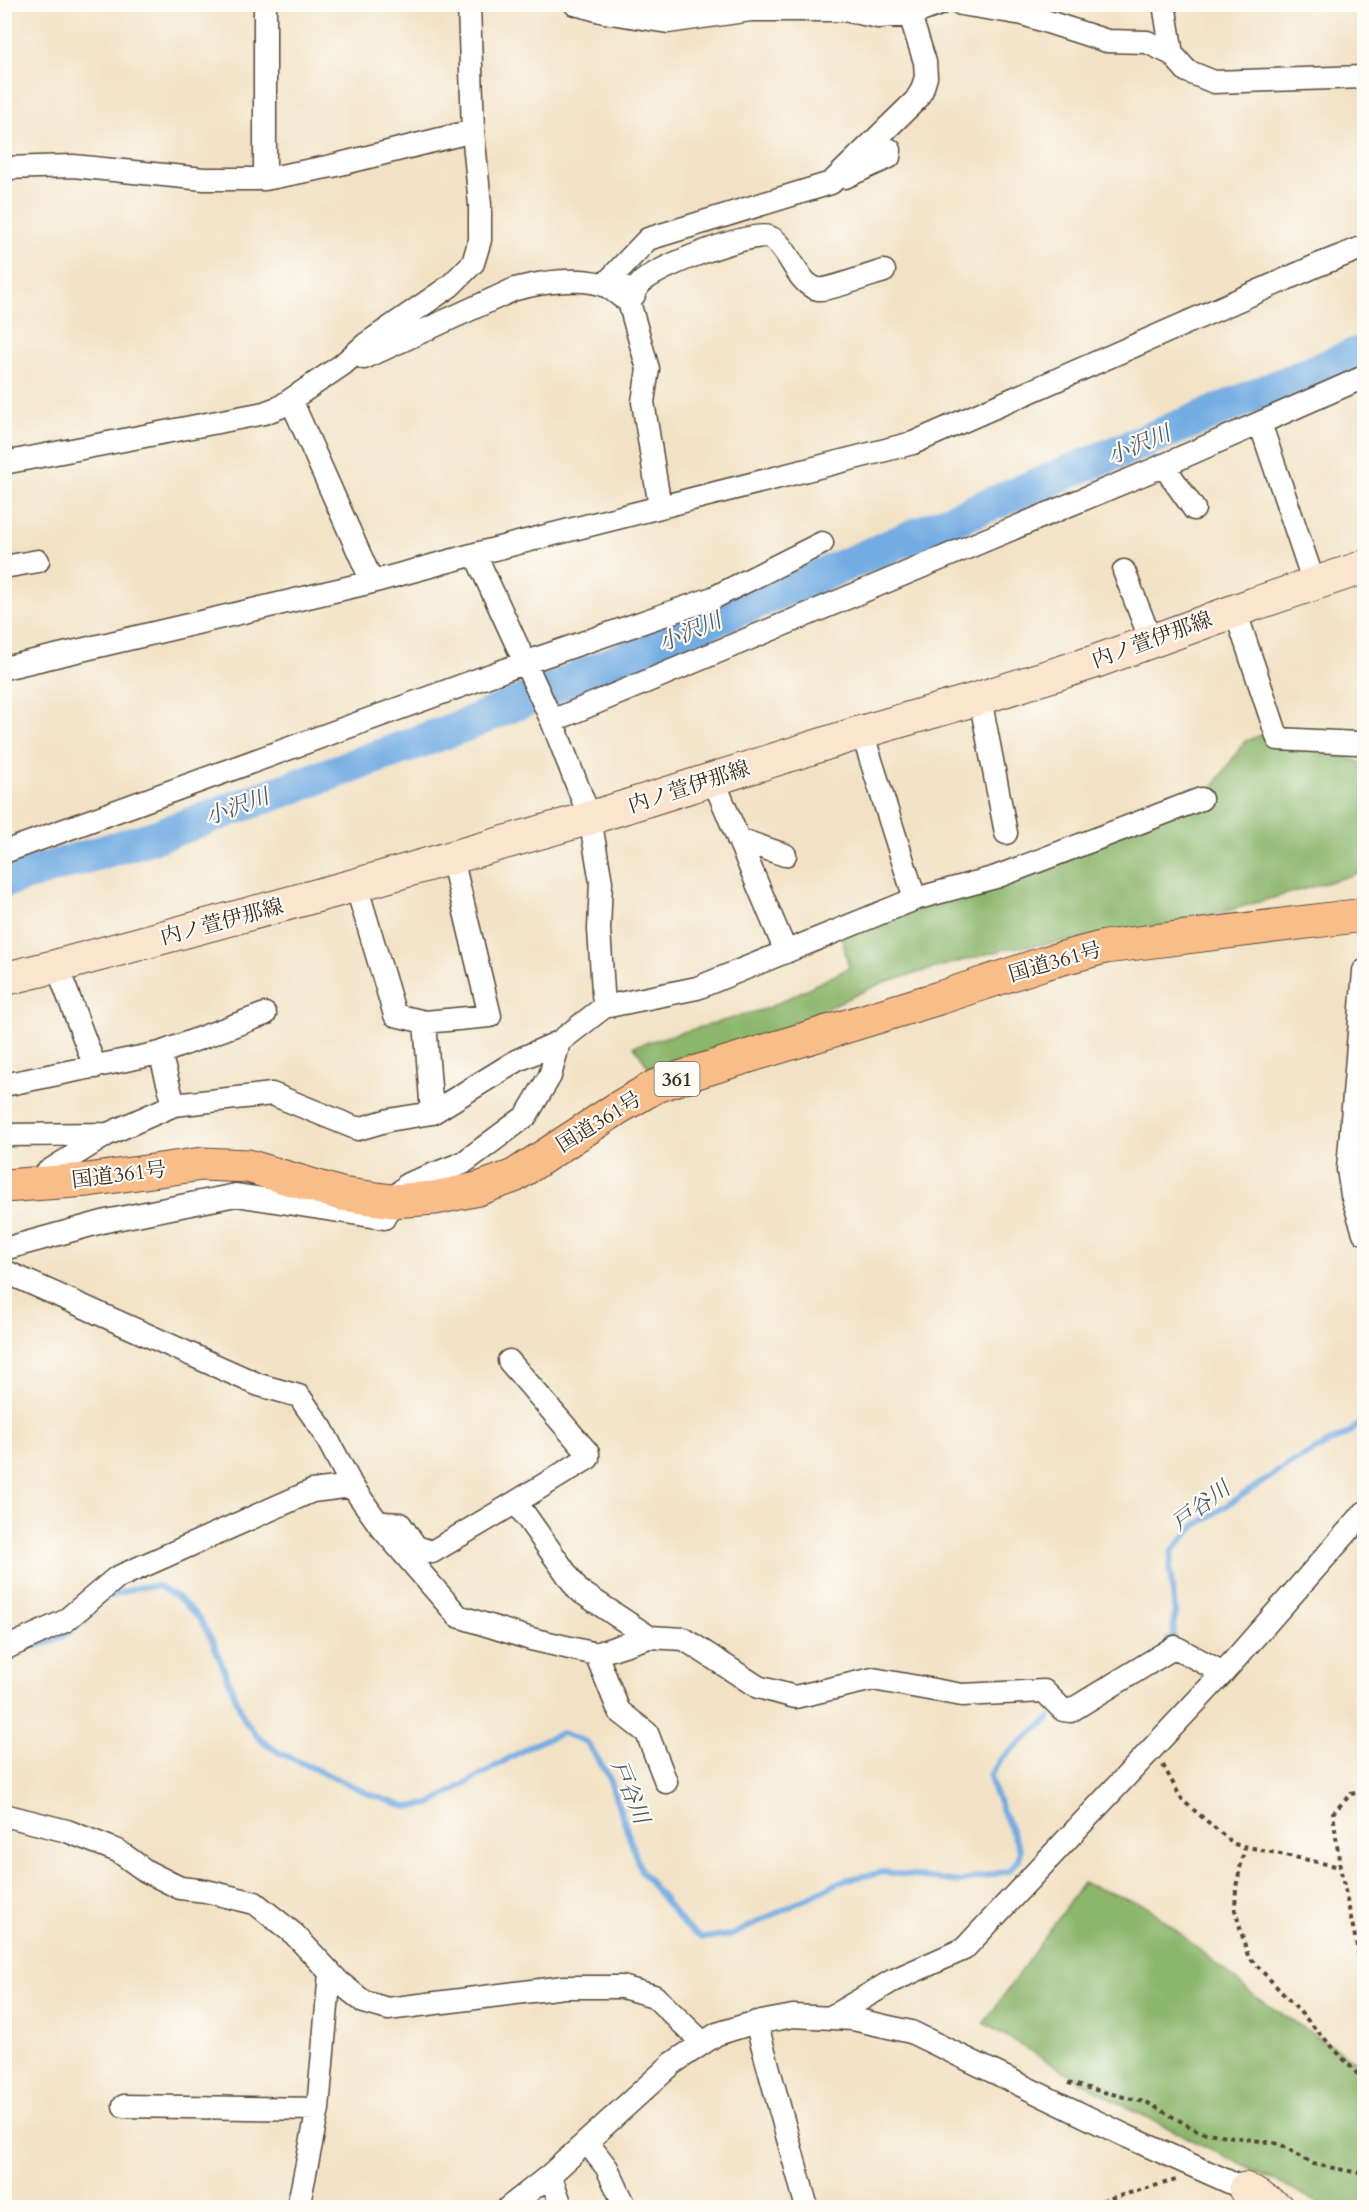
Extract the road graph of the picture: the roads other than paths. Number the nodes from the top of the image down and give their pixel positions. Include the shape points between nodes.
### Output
1 (265, 4) edge
2 (469, 4) edge
3 (575, 4) edge
4 (940, 4) edge
5 (961, 4) edge
6 (1164, 4) edge
7 (910, 15) junction
8 (1172, 54) junction
9 (1365, 77) edge
10 (473, 131) junction
11 (890, 150) dead end
12 (4, 168) edge
13 (265, 179) junction
14 (831, 183) junction
15 (1365, 247) edge
16 (884, 271) dead end
17 (631, 299) junction
18 (342, 365) junction
19 (1365, 377) edge
20 (291, 400) junction
21 (1260, 423) junction
22 (4, 463) edge
23 (1163, 465) junction
24 (660, 507) junction
25 (1194, 509) dead end
26 (822, 543) dead end
27 (475, 554) junction
28 (38, 561) dead end
29 (4, 567) edge
30 (1365, 567) edge
31 (1124, 571) dead end
32 (372, 582) junction
33 (1314, 584) junction
34 (1235, 610) junction
35 (1151, 641) junction
36 (524, 663) junction
37 (4, 668) edge
38 (980, 698) junction
39 (550, 718) junction
40 (862, 732) junction
41 (1356, 743) dead end
42 (713, 779) junction
43 (1201, 799) dead end
44 (590, 818) junction
45 (1006, 833) dead end
46 (738, 838) junction
47 (4, 852) edge
48 (784, 855) dead end
49 (452, 858) junction
50 (356, 885) junction
51 (915, 899) junction
52 (1365, 915) edge
53 (786, 952) junction
54 (57, 966) junction
55 (1365, 971) edge
56 (4, 979) edge
57 (604, 1007) junction
58 (265, 1014) dead end
59 (425, 1022) junction
60 (559, 1042) junction
61 (160, 1053) junction
62 (94, 1067) junction
63 (4, 1085) edge
64 (174, 1106) junction
65 (1359, 1107) edge
66 (432, 1113) junction
67 (108, 1134) junction
68 (4, 1135) edge
69 (38, 1184) junction
70 (4, 1186) edge
71 (392, 1201) junction
72 (1365, 1233) edge
73 (4, 1249) edge
74 (4, 1271) edge
75 (509, 1361) dead end
76 (352, 1486) junction
77 (516, 1502) junction
78 (1365, 1513) edge
79 (381, 1527) junction
80 (650, 1637) junction
81 (4, 1649) edge
82 (596, 1654) junction
83 (1223, 1673) junction
84 (666, 1782) dead end
85 (4, 1815) edge
86 (330, 1972) junction
87 (831, 2018) junction
88 (756, 2022) junction
89 (703, 2043) junction
90 (124, 2106) dead end
91 (318, 2109) junction
92 (587, 2142) junction
93 (550, 2175) junction
94 (1245, 2189) joint
95 (298, 2208) edge
96 (508, 2208) edge
97 (562, 2208) edge
98 (626, 2208) edge
99 (807, 2208) edge
100 (1277, 2208) edge

1 - 13 street
2 - 10 street
3 - 7 street via 668,22 751,10 843,10 878,17
4 - 7 street
5 - 8 street via 1023,14 1107,41 1148,42
6 - 8 street
7 - 14 street via 925,62 922,90
8 - 9 street via 1187,71 1214,82
10 - 13 street
10 - 18 street via 480,205 480,240 473,263 450,286
11 - 14 street via 889,157 882,161
12 - 13 street via 73,166 204,179
14 - 17 street via 648,240 611,278
15 - 24 street via 913,443
16 - 17 street via 819,290 808,285 768,237 750,237 673,264 641,282
17 - 18 street via 598,284 549,281 515,289
17 - 24 street via 648,369 643,402
18 - 20 street
19 - 21 street
20 - 22 street via 264,414
20 - 32 street
21 - 23 street
21 - 33 street
23 - 25 street
23 - 39 street
24 - 27 street
26 - 36 street via 713,598
27 - 32 street
27 - 36 street
28 - 29 street
30 - 33 main road, 内ノ萱伊那線
31 - 35 street
32 - 37 street
33 - 34 main road, 内ノ萱伊那線
34 - 35 main road, 内ノ萱伊那線
34 - 41 street via 1278,739
35 - 38 main road, 内ノ萱伊那線
36 - 39 street
36 - 47 street
38 - 40 main road, 内ノ萱伊那線
38 - 45 street
39 - 44 street
40 - 42 main road, 内ノ萱伊那線
40 - 51 street
42 - 44 main road, 内ノ萱伊那線
42 - 46 street
43 - 51 street via 996,877
44 - 49 main road, 内ノ萱伊那線
44 - 57 street via 601,882 599,929
46 - 48 street
46 - 53 street
49 - 50 main road, 内ノ萱伊那線
49 - 59 street via 490,1016
50 - 54 main road, 内ノ萱伊那線
50 - 59 street via 395,1015
51 - 53 street
52 - 71 highway, 国道361号 / 361 via 1105,947 1048,962 656,1086 514,1176 478,1190
53 - 57 street via 697,988
54 - 56 main road, 内ノ萱伊那線
54 - 62 street
55 - 65 street
57 - 60 street
58 - 61 street
59 - 66 street
60 - 66 street via 518,1060
60 - 71 street via 550,1076 526,1116 463,1163 408,1184
61 - 62 street
61 - 64 street
62 - 63 street
64 - 66 street via 272,1094 358,1129
64 - 67 street
65 - 72 street via 1348,1169
67 - 68 street
67 - 69 street via 47,1172
69 - 70 highway, 国道361号 / 361
69 - 71 highway, 国道361号 / 361 via 202,1164 248,1166 342,1194
71 - 73 street via 384,1218 236,1195 106,1221
74 - 76 street via 259,1385 299,1396 322,1429
75 - 77 street via 588,1453 588,1458
76 - 79 street
76 - 81 street via 312,1491 116,1578 65,1621
77 - 79 street via 432,1552 416,1547 400,1524 384,1523
77 - 80 street via 578,1590
78 - 83 street
79 - 82 street via 458,1616
80 - 82 street
80 - 83 street via 684,1639 758,1687 795,1697 873,1679 962,1695 1044,1691 1063,1710 1070,1711 1175,1647
82 - 84 street via 618,1711 647,1733
83 - 87 street via 964,1948 892,1981
85 - 86 street via 68,1831 118,1851 180,1888 255,1903 294,1934
86 - 89 street via 364,2002 388,2009 564,1987 622,1987 654,1996
86 - 91 street
87 - 88 street via 793,2016
87 - 94 street via 911,2032
88 - 89 street via 717,2034
88 - 99 street
89 - 92 street via 673,2063
90 - 91 street
91 - 95 street
92 - 93 street
92 - 98 street via 607,2168
93 - 96 street
93 - 97 street
94 - 100 main road

